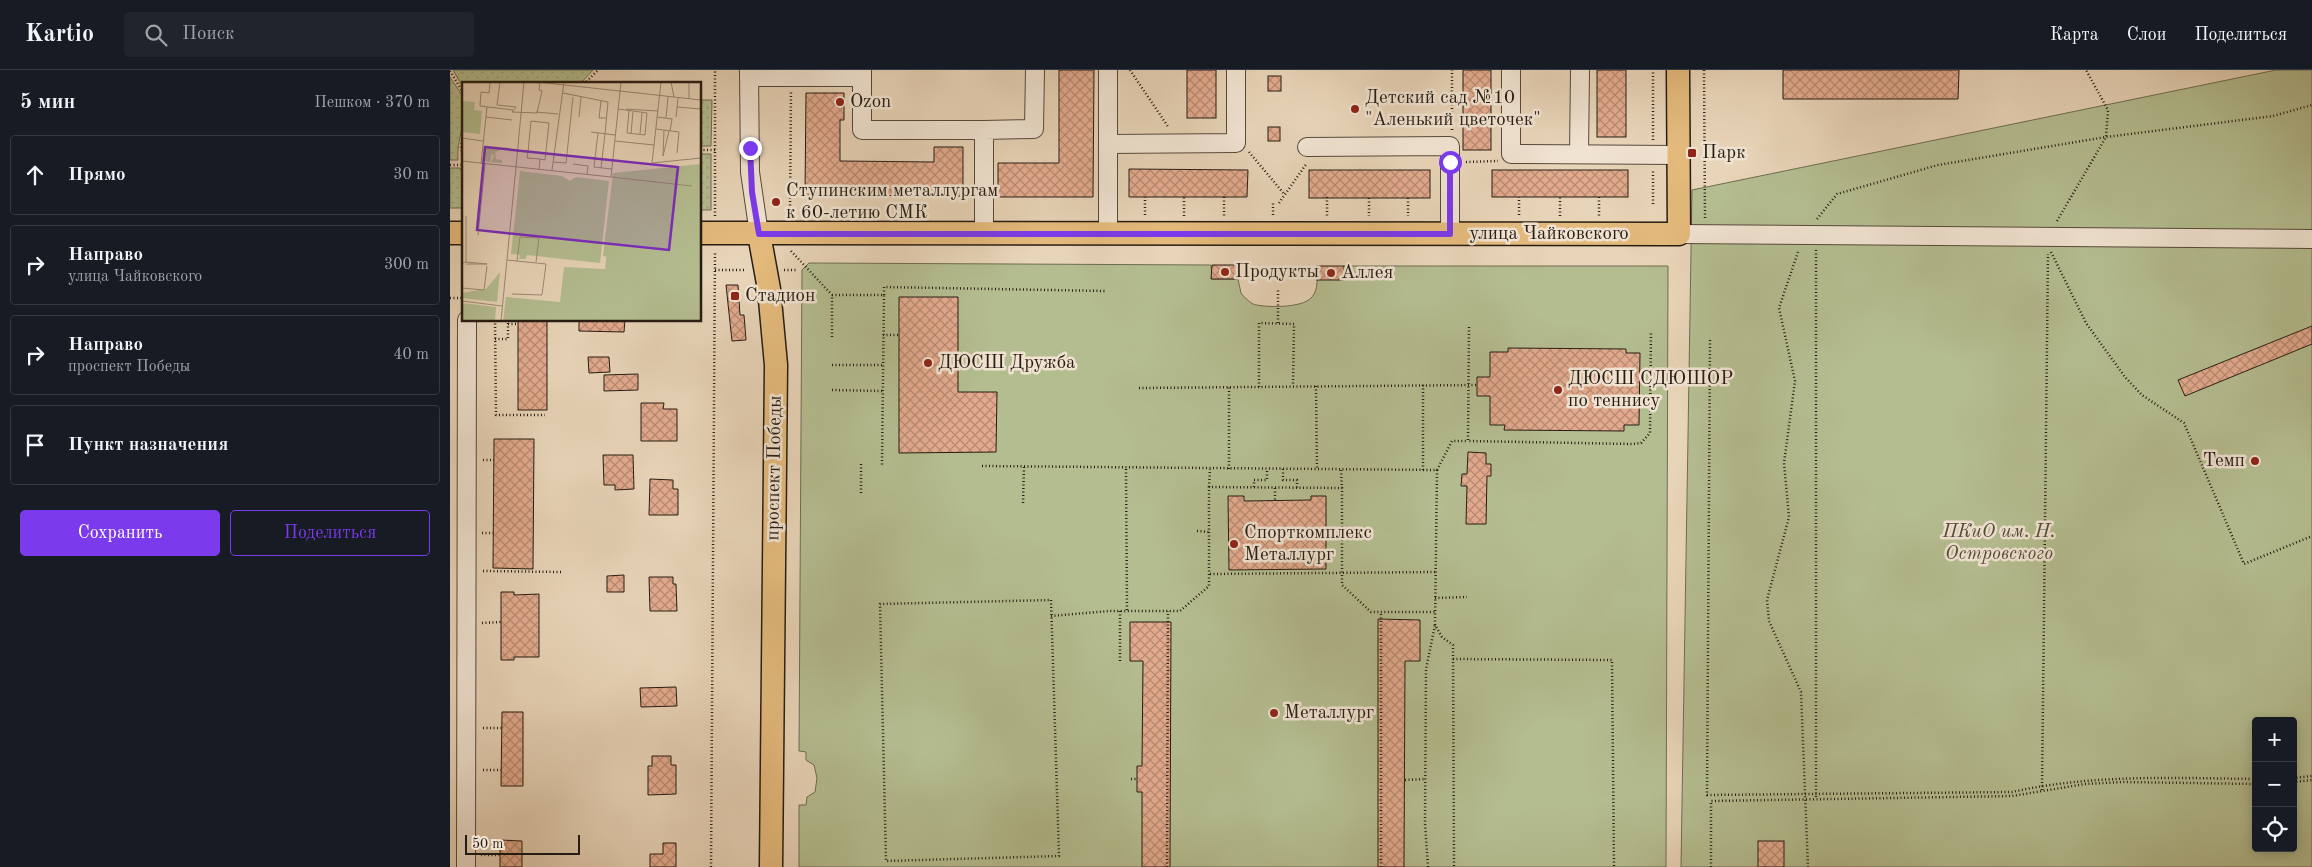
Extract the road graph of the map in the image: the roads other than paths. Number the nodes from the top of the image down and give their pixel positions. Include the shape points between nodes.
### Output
1 (1035, 70) edge
2 (1108, 70) edge
3 (1236, 70) edge
4 (1511, 70) edge
5 (1580, 70) edge
6 (1678, 70) edge
7 (862, 73) edge
8 (749, 74) edge
9 (984, 130) junction
10 (1108, 144) junction
11 (1312, 147) road end
12 (1579, 154) junction
13 (1679, 155) junction
14 (707, 234) edge
15 (759, 234) junction
16 (984, 234) junction
17 (1108, 234) junction
18 (1450, 234) junction
19 (1678, 234) junction
20 (2312, 239) edge
21 (467, 321) edge
22 (466, 867) edge
23 (771, 867) edge

1 - 9 street via 1034,129
2 - 10 street
3 - 10 street via 1236,143
4 - 12 street via 1512,154
5 - 12 street
6 - 13 main road
7 - 8 street via 791,77
7 - 9 street via 862,130
8 - 15 street, проспект Победы via 750,179
9 - 16 street
10 - 17 street
11 - 18 street via 1450,154
12 - 13 street
13 - 19 main road
14 - 15 main road, улица Чайковского
15 - 16 main road, улица Чайковского
15 - 23 main road, проспект Победы via 772,313 776,374
16 - 17 main road, улица Чайковского
17 - 18 main road, улица Чайковского
18 - 19 main road, улица Чайковского
19 - 20 street
21 - 22 street

